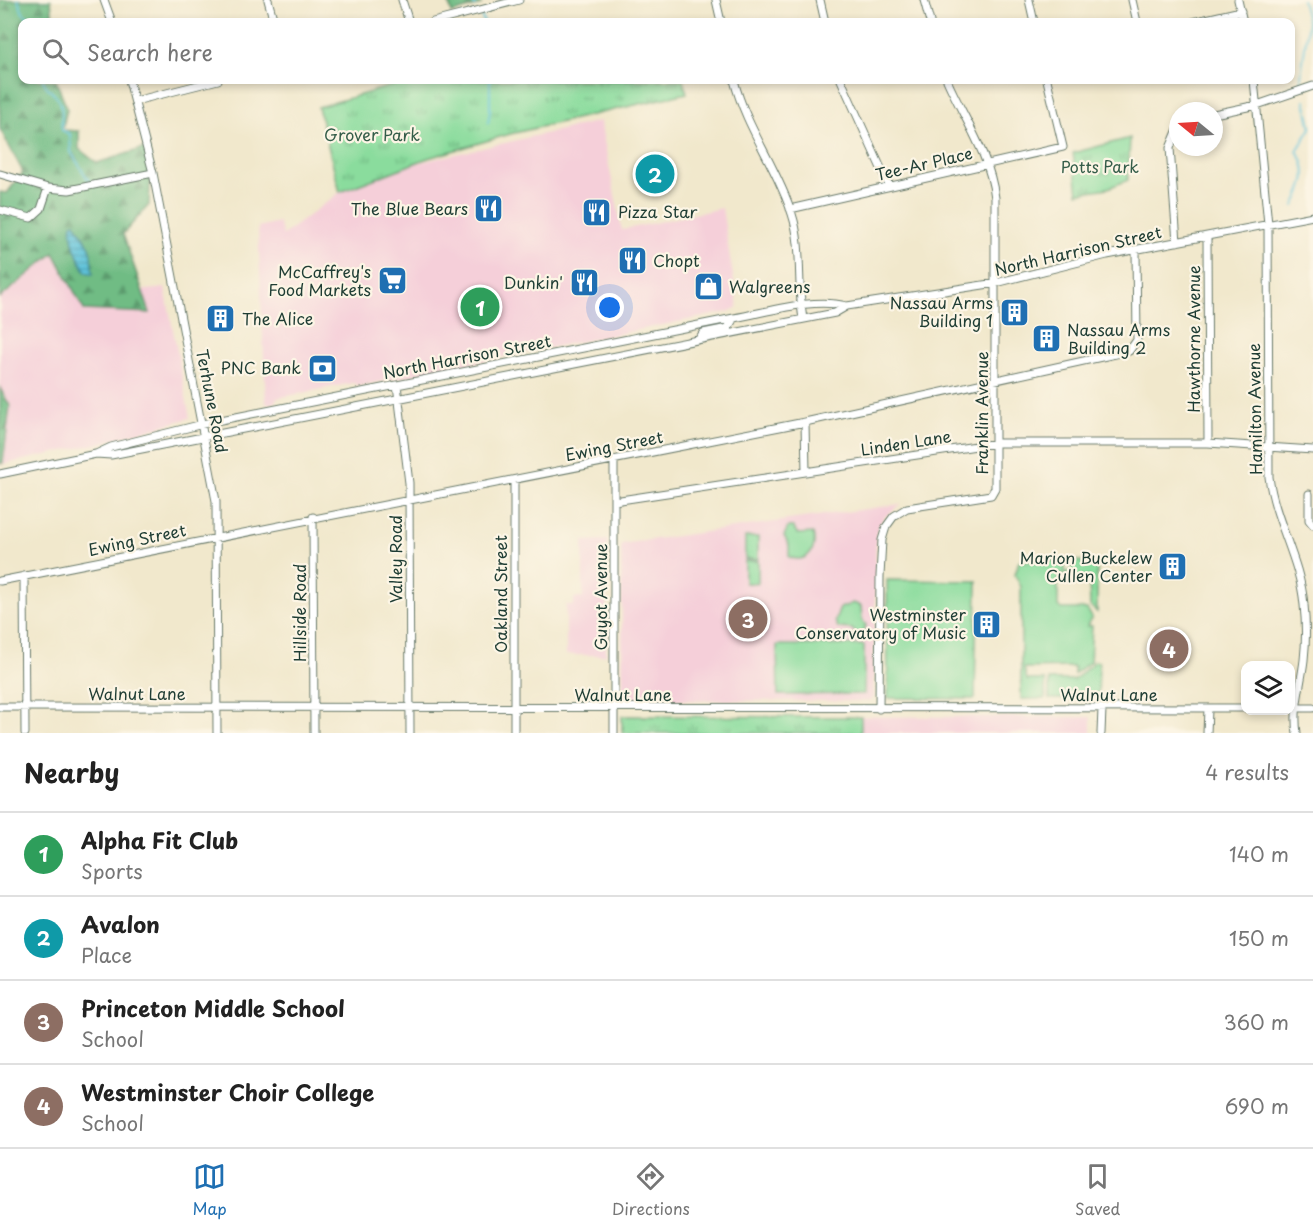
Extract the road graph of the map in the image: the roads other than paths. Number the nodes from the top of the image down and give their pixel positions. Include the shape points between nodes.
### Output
1 (104, 0) edge
2 (268, 0) edge
3 (402, 0) edge
4 (519, 0) edge
5 (716, 0) edge
6 (820, 0) edge
7 (924, 0) edge
8 (1029, 0) edge
9 (1132, 0) edge
10 (1238, 0) edge
11 (1241, 11) junction
12 (111, 18) edge
13 (273, 18) edge
14 (408, 18) edge
15 (449, 18) edge
16 (720, 18) edge
17 (824, 18) edge
18 (929, 18) edge
19 (1033, 18) edge
20 (1136, 18) edge
21 (1210, 18) edge
22 (1243, 18) edge
23 (130, 84) edge
24 (202, 84) edge
25 (735, 84) edge
26 (843, 84) edge
27 (949, 84) edge
28 (1048, 84) edge
29 (1254, 84) edge
30 (1313, 86) edge
31 (135, 101) junction
32 (1257, 105) junction
33 (1223, 112) edge
34 (1171, 156) edge
35 (987, 164) junction
36 (153, 173) junction
37 (0, 174) edge
38 (889, 186) junction
39 (48, 189) junction
40 (790, 209) junction
41 (0, 210) edge
42 (1313, 216) edge
43 (1268, 224) junction
44 (1207, 236) junction
45 (1177, 242) junction
46 (1136, 250) junction
47 (996, 284) junction
48 (801, 306) junction
49 (847, 306) junction
50 (761, 313) junction
51 (734, 318) junction
52 (803, 319) junction
53 (770, 326) junction
54 (656, 334) junction
55 (699, 339) junction
56 (677, 344) junction
57 (996, 380) junction
58 (397, 385) junction
59 (399, 398) junction
60 (805, 422) junction
61 (203, 424) junction
62 (205, 436) junction
63 (996, 443) junction
64 (1208, 443) junction
65 (1268, 447) junction
66 (1313, 450) edge
67 (96, 454) junction
68 (614, 460) junction
69 (806, 472) junction
70 (0, 474) edge
71 (514, 480) junction
72 (1309, 494) dead end
73 (409, 500) junction
74 (614, 501) junction
75 (313, 517) junction
76 (1313, 525) edge
77 (217, 537) junction
78 (24, 576) junction
79 (0, 581) edge
80 (1295, 697) edge
81 (0, 707) edge
82 (25, 707) junction
83 (217, 708) junction
84 (314, 708) junction
85 (410, 708) junction
86 (514, 708) junction
87 (614, 708) junction
88 (879, 708) junction
89 (1241, 708) edge
90 (1295, 708) edge
91 (1313, 708) edge
92 (1102, 709) junction
93 (1208, 709) junction
94 (1294, 715) edge
95 (25, 733) edge
96 (217, 733) edge
97 (314, 733) edge
98 (410, 733) edge
99 (514, 733) edge
100 (614, 733) edge
101 (1101, 733) edge
102 (1207, 733) edge
103 (1297, 733) edge

1 - 12 street
2 - 13 street
3 - 14 street
4 - 15 street
5 - 16 street
6 - 17 street
7 - 18 street
8 - 19 street
9 - 20 street
10 - 11 street
11 - 21 street
11 - 22 street
23 - 31 street, Terhune Road
24 - 31 street
25 - 40 street via 751,129
26 - 38 street
27 - 35 street, Franklin Avenue
28 - 35 street, Tee-Ar Place via 1063,147
29 - 32 street, Hamilton Avenue
30 - 32 street
31 - 36 street, Terhune Road
32 - 33 street
32 - 43 street, Hamilton Avenue
34 - 45 street
35 - 38 street, Tee-Ar Place
35 - 47 street, Franklin Avenue via 995,198
36 - 39 street via 79,189
36 - 61 street, Terhune Road
37 - 39 street
38 - 40 street, Tee-Ar Place
39 - 41 street via 41,209 31,218
40 - 48 street via 798,239
42 - 43 street, North Harrison Street
43 - 44 street, North Harrison Street
43 - 65 street, Hamilton Avenue
44 - 45 street, North Harrison Street
44 - 64 street, Hawthorne Avenue
45 - 46 street, North Harrison Street
46 - 47 street, North Harrison Street
46 - 57 street, Ewing Street via 1137,340 1133,348
47 - 49 street, North Harrison Street
47 - 57 street, Franklin Avenue
48 - 49 street, North Harrison Street
48 - 50 street, North Harrison Street
48 - 52 street
49 - 52 street, North Harrison Street via 835,313
50 - 51 street, North Harrison Street
50 - 53 street
51 - 54 street, North Harrison Street
51 - 55 street via 728,327 703,333
52 - 53 street, North Harrison Street
53 - 55 street, North Harrison Street
54 - 56 street via 667,343
54 - 58 street, North Harrison Street
55 - 56 street, North Harrison Street
56 - 59 street, North Harrison Street
57 - 60 street, Ewing Street
57 - 63 street, Franklin Avenue
58 - 59 street, Valley Road
58 - 61 street, North Harrison Street
59 - 62 street, North Harrison Street
59 - 73 street, Valley Road
60 - 68 street, Ewing Street
60 - 69 street
61 - 62 street, Terhune Road
61 - 67 street, North Harrison Street
62 - 67 street, North Harrison Street via 111,455
62 - 77 street, Terhune Road via 216,501
63 - 64 street, Linden Lane
63 - 69 street, Linden Lane
63 - 88 street, Franklin Avenue via 995,488 991,495 907,508 886,527 881,552
64 - 65 street, Linden Lane
65 - 66 street, Linden Lane
65 - 80 street, Hamilton Avenue via 1270,487 1302,585 1305,641
67 - 70 street, North Harrison Street
68 - 71 street, Ewing Street
68 - 74 street, Guyot Avenue
69 - 74 street, Linden Lane
71 - 73 street, Ewing Street
71 - 86 street, Oakland Street
72 - 76 street via 1309,520
73 - 75 street, Ewing Street
73 - 85 street, Valley Road
74 - 87 street, Guyot Avenue
75 - 77 street, Ewing Street
75 - 84 street, Hillside Road
77 - 78 street, Ewing Street
77 - 83 street, Terhune Road
78 - 79 street, Ewing Street
78 - 82 street
81 - 82 street, Walnut Lane
82 - 83 street, Walnut Lane
82 - 95 street
83 - 84 street, Walnut Lane
83 - 96 street, Terhune Road
84 - 85 street, Walnut Lane
84 - 97 street, Hillside Road
85 - 86 street, Walnut Lane
85 - 98 street, Valley Road
86 - 87 street, Walnut Lane
86 - 99 street, Oakland Street
87 - 88 street, Walnut Lane
87 - 100 street, Guyot Avenue
88 - 92 street, Walnut Lane
89 - 93 street, Walnut Lane
90 - 91 street
92 - 93 street, Walnut Lane
92 - 101 street
93 - 102 street
94 - 103 street, Hamilton Avenue

